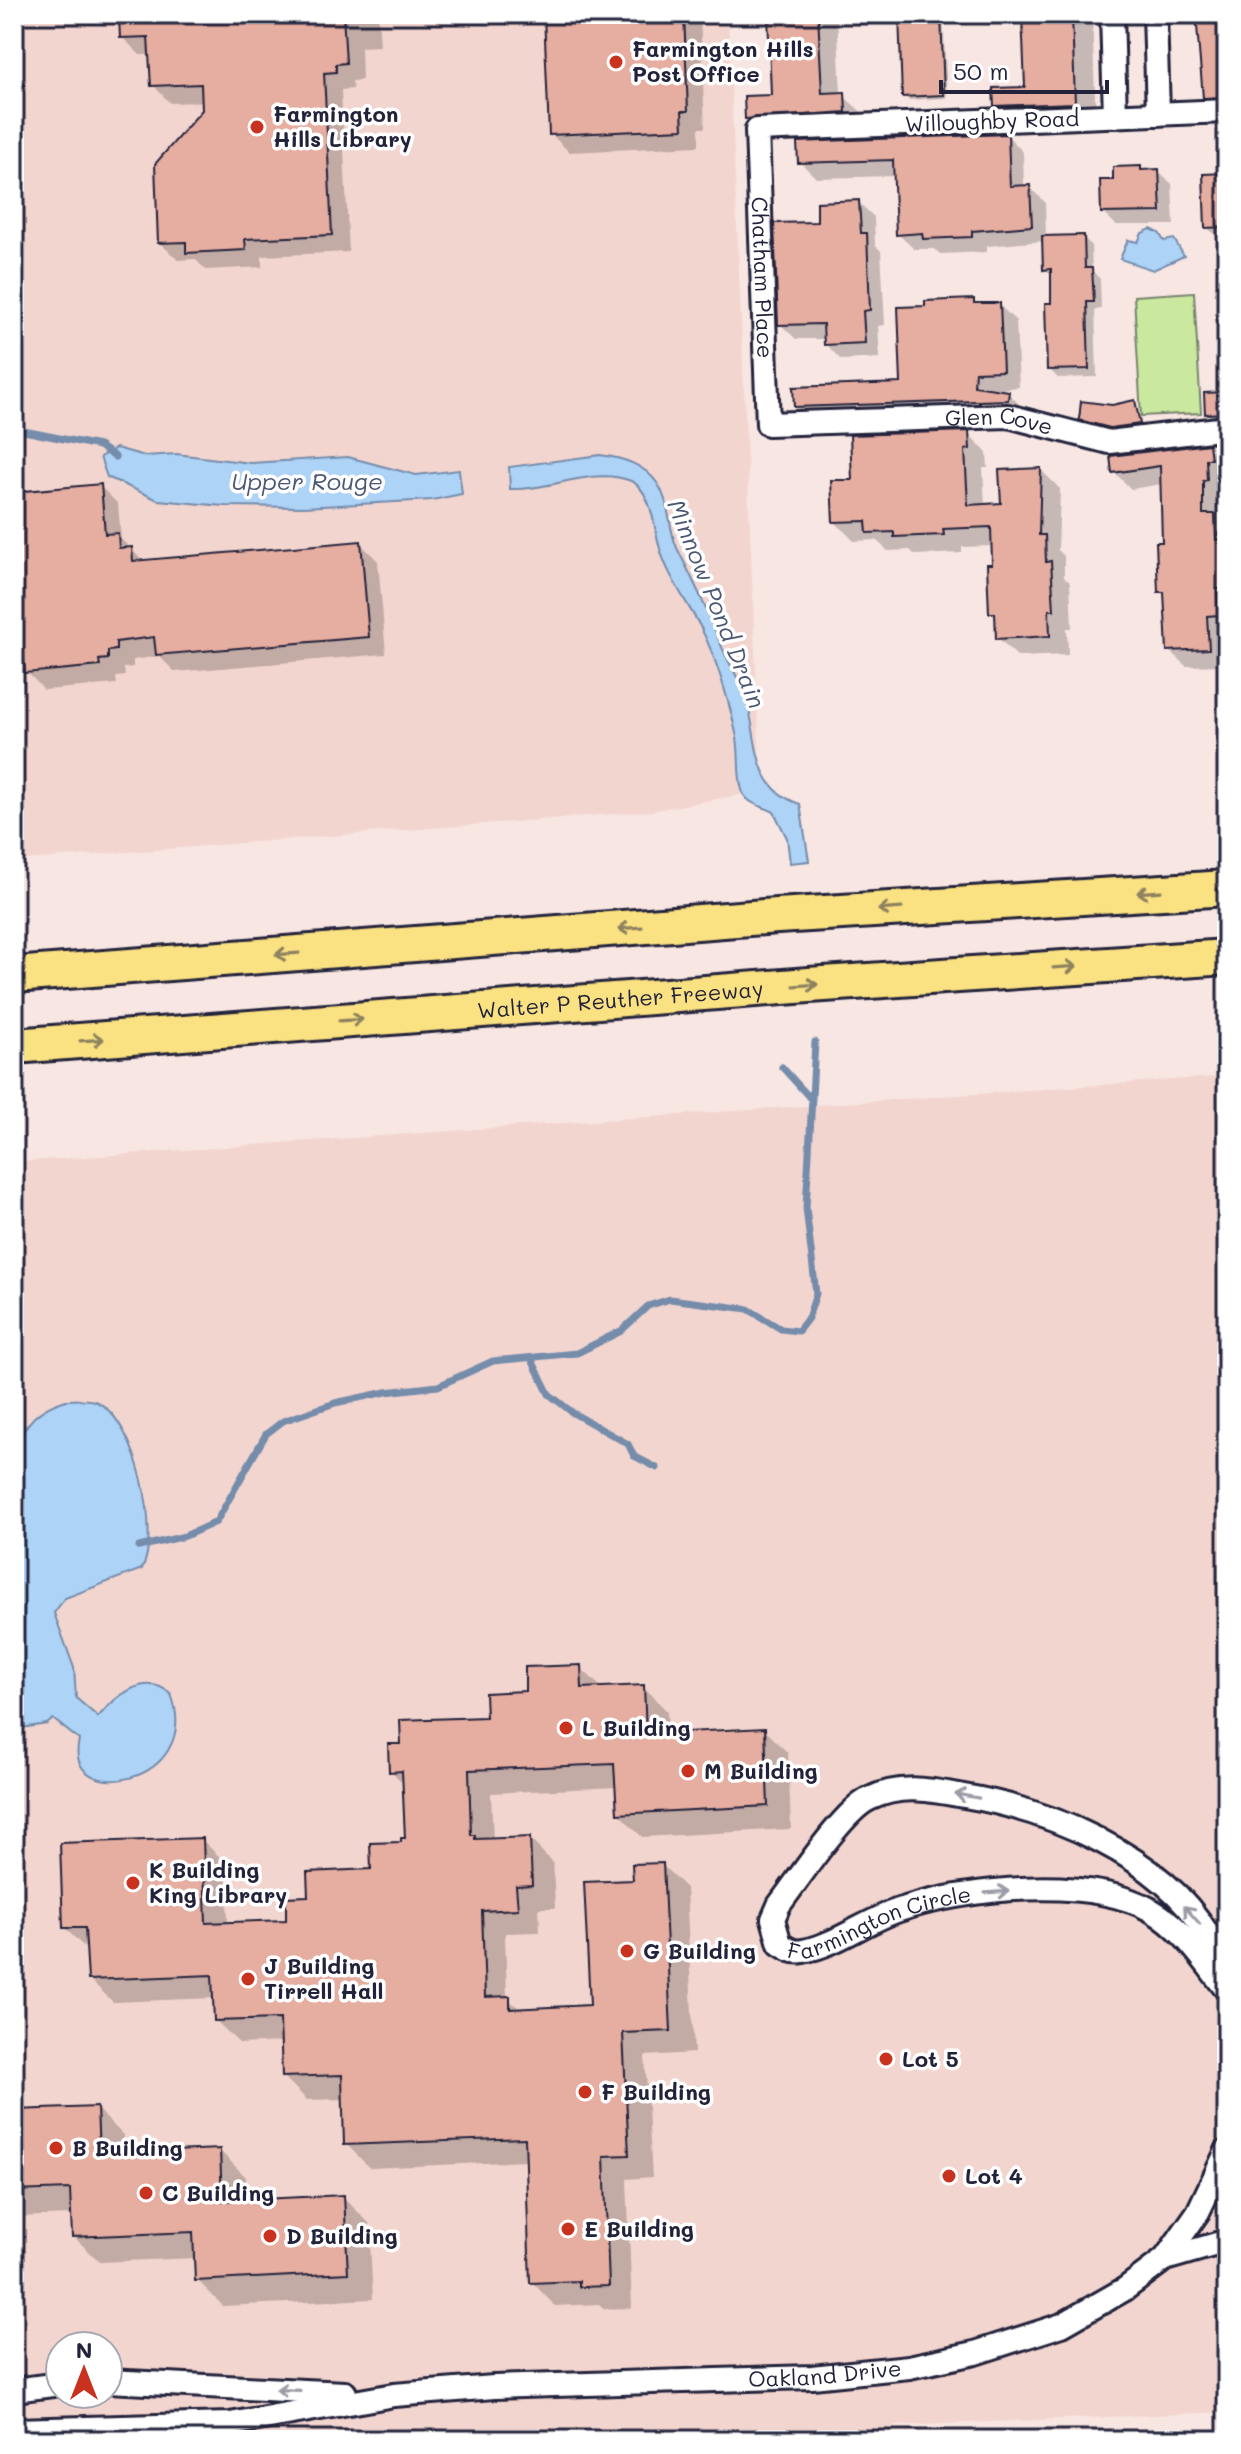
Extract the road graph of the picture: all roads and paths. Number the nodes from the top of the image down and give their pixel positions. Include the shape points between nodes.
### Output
1 (1112, 14) edge
2 (1155, 14) edge
3 (1227, 111) edge
4 (1158, 114) junction
5 (1115, 116) junction
6 (757, 130) joint
7 (768, 424) joint
8 (1227, 428) edge
9 (1227, 888) edge
10 (1227, 957) edge
11 (14, 975) edge
12 (14, 1046) edge
13 (1227, 1984) edge
14 (1227, 1990) edge
15 (1227, 2151) edge
16 (1227, 2241) edge
17 (1165, 2259) junction
18 (124, 2382) edge
19 (44, 2386) edge
20 (14, 2390) edge
21 (394, 2395) junction
22 (14, 2430) edge

1 - 5 street
2 - 4 street
3 - 4 street, Willoughby Road
4 - 5 street, Willoughby Road
5 - 6 street, Willoughby Road
6 - 7 street, Chatham Place
7 - 8 street, Glen Cove via 1008,416 1109,442
9 -> 11 highway via 777,916
12 -> 10 highway, Walter P Reuther Freeway
13 -> 14 street, Farmington Circle via 1206,1931 1132,1861 1039,1812 922,1789 883,1793 853,1810 773,1919 780,1944 797,1952 898,1910 940,1899 1030,1891 1106,1895 1150,1909 1168,1921
15 - 17 street via 1198,2212
16 - 17 street, Oakland Drive
17 - 21 street, Oakland Drive via 1062,2325 909,2367 812,2377
21 -> 18 street, Oakland Drive
19 - 20 street
21 - 22 street, Oakland Drive via 230,2424

